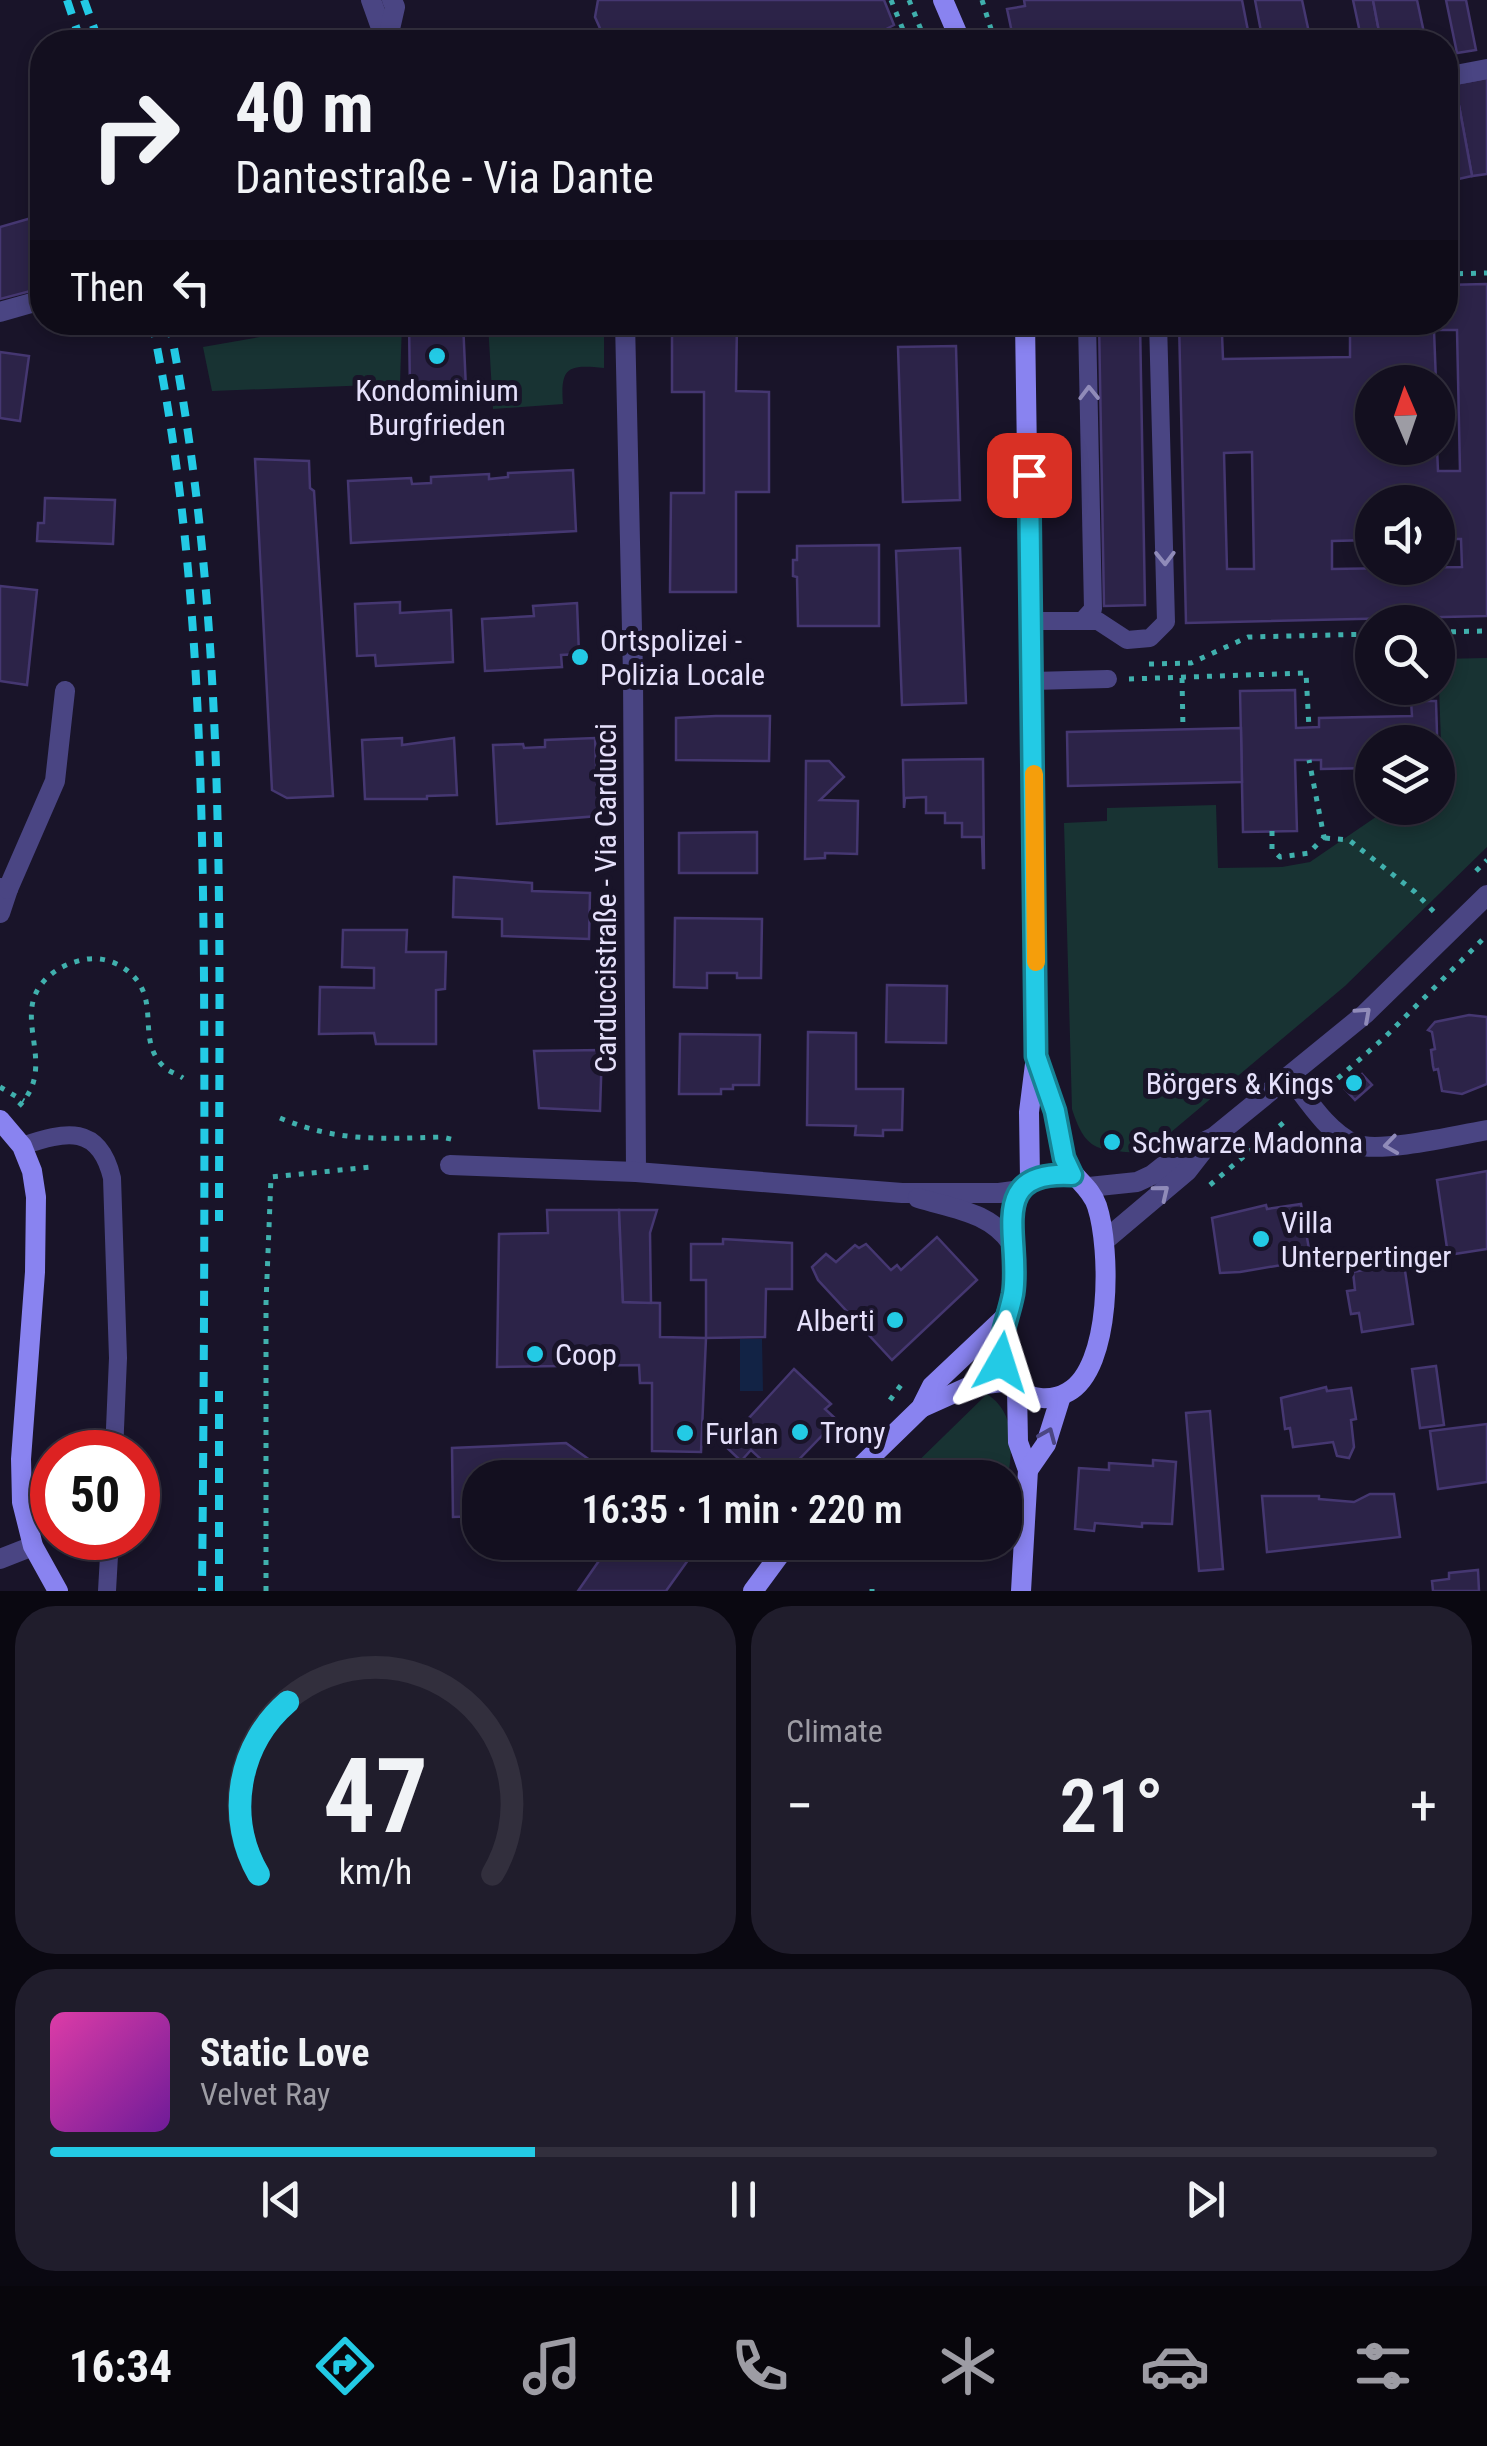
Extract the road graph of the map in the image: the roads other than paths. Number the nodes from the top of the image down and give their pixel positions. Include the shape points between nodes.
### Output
1 (371, 0) edge
2 (392, 0) edge
3 (943, 0) edge
4 (382, 30) edge
5 (389, 30) edge
6 (956, 30) edge
7 (1487, 69) edge
8 (1458, 75) edge
9 (30, 303) edge
10 (0, 312) edge
11 (625, 335) edge
12 (1026, 335) edge
13 (1087, 335) edge
14 (1158, 335) edge
15 (1083, 620) junction
16 (1032, 621) junction
17 (1033, 680) junction
18 (1108, 680) road end
19 (65, 690) dead end
20 (4, 888) edge
21 (1487, 896) edge
22 (0, 914) edge
23 (1036, 1056) junction
24 (1290, 1077) junction
25 (1, 1121) edge
26 (1487, 1130) edge
27 (1214, 1137) junction
28 (22, 1146) junction
29 (457, 1165) road end
30 (636, 1172) junction
31 (1081, 1181) junction
32 (1025, 1185) junction
33 (902, 1193) junction
34 (1104, 1241) junction
35 (1012, 1244) junction
36 (1004, 1319) junction
37 (1014, 1385) junction
38 (1061, 1396) junction
39 (920, 1408) junction
40 (115, 1430) edge
41 (867, 1460) edge
42 (1028, 1470) junction
43 (30, 1534) edge
44 (30, 1547) edge
45 (0, 1559) edge
46 (41, 1560) edge
47 (109, 1560) edge
48 (776, 1560) edge
49 (58, 1591) edge
50 (107, 1591) edge
51 (754, 1591) edge
52 (1020, 1591) edge

1 - 4 street
2 - 5 street
3 - 6 main road
7 - 8 street
9 - 10 street
11 - 30 street, Carduccistraße - Via Carducci
12 - 16 main road
15 -> 13 lane via 1092,609
14 -> 15 lane via 1166,622 1150,638 1127,640
15 - 16 lane
16 - 17 main road
17 - 18 lane
17 - 23 main road
19 - 20 street via 56,782
20 - 22 street
24 -> 21 street
23 - 31 main road via 1064,1158
23 - 32 main road
26 -> 24 street via 1374,1148 1355,1144
24 - 27 street
25 - 28 main road
27 - 31 street via 1137,1182
34 -> 27 street via 1187,1171
28 - 40 lane via 71,1134 92,1139 107,1155 118,1358
28 - 43 main road via 36,1197 21,1459
29 - 30 street
30 - 33 street
31 - 32 main road via 1050,1174
31 - 34 main road via 1098,1208
32 - 33 street via 1000,1193
32 - 35 main road via 1011,1220
33 - 35 street via 988,1220
34 - 38 main road via 1100,1342 1078,1386
35 - 36 main road via 1012,1296
36 - 37 main road via 1001,1362
36 - 39 main road via 932,1386
37 - 38 main road via 1038,1398
37 - 39 main road via 970,1386
37 - 42 main road via 1018,1442
42 -> 38 main road via 1046,1444
39 - 41 main road
42 - 52 main road
44 - 45 street
46 - 49 main road
47 - 50 lane
48 - 51 main road

